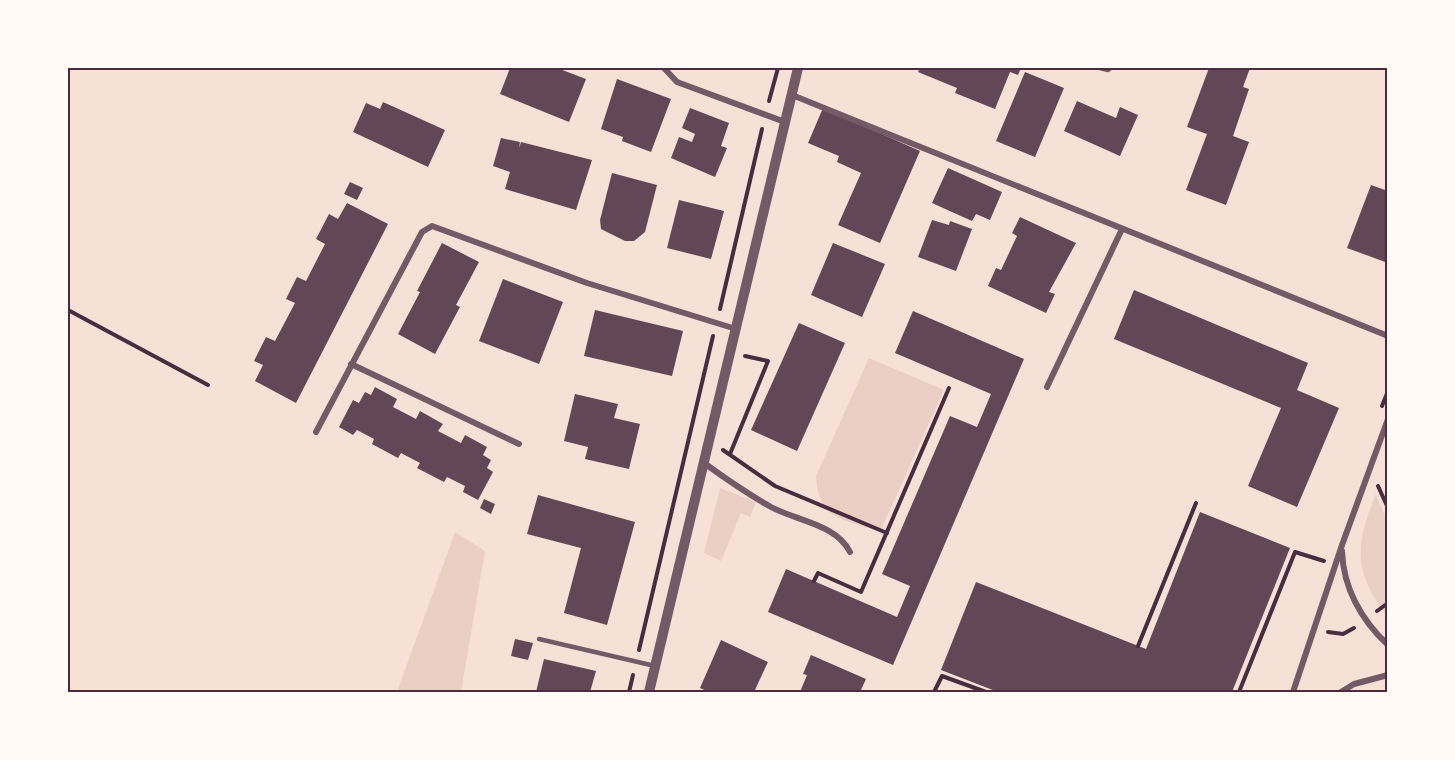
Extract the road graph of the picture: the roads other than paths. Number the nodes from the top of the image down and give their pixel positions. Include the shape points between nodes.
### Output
1 (664, 68) edge
2 (798, 68) edge
3 (1100, 68) edge
4 (1111, 68) edge
5 (791, 94) junction
6 (785, 122) junction
7 (1122, 229) junction
8 (736, 329) junction
9 (1388, 336) edge
10 (351, 364) junction
11 (1047, 387) dead end
12 (1388, 419) edge
13 (316, 432) dead end
14 (519, 444) dead end
15 (704, 463) junction
16 (1342, 545) junction
17 (850, 552) dead end
18 (539, 639) dead end
19 (1388, 645) edge
20 (655, 666) junction
21 (1388, 675) edge
22 (649, 693) edge
23 (1293, 693) edge
24 (1341, 693) edge

1 - 6 street via 677,82
2 - 5 street
3 - 4 lane
5 - 6 street
5 - 7 street
6 - 8 street
7 - 9 street
7 - 11 street
8 - 10 street via 587,283 432,226 422,232
8 - 15 street
10 - 13 street
10 - 14 street
12 - 16 street
15 - 17 street via 772,508 833,533
15 - 20 street
16 - 19 street via 1342,574 1354,603
16 - 23 street
18 - 20 lane
20 - 22 street
21 - 24 street via 1354,684

